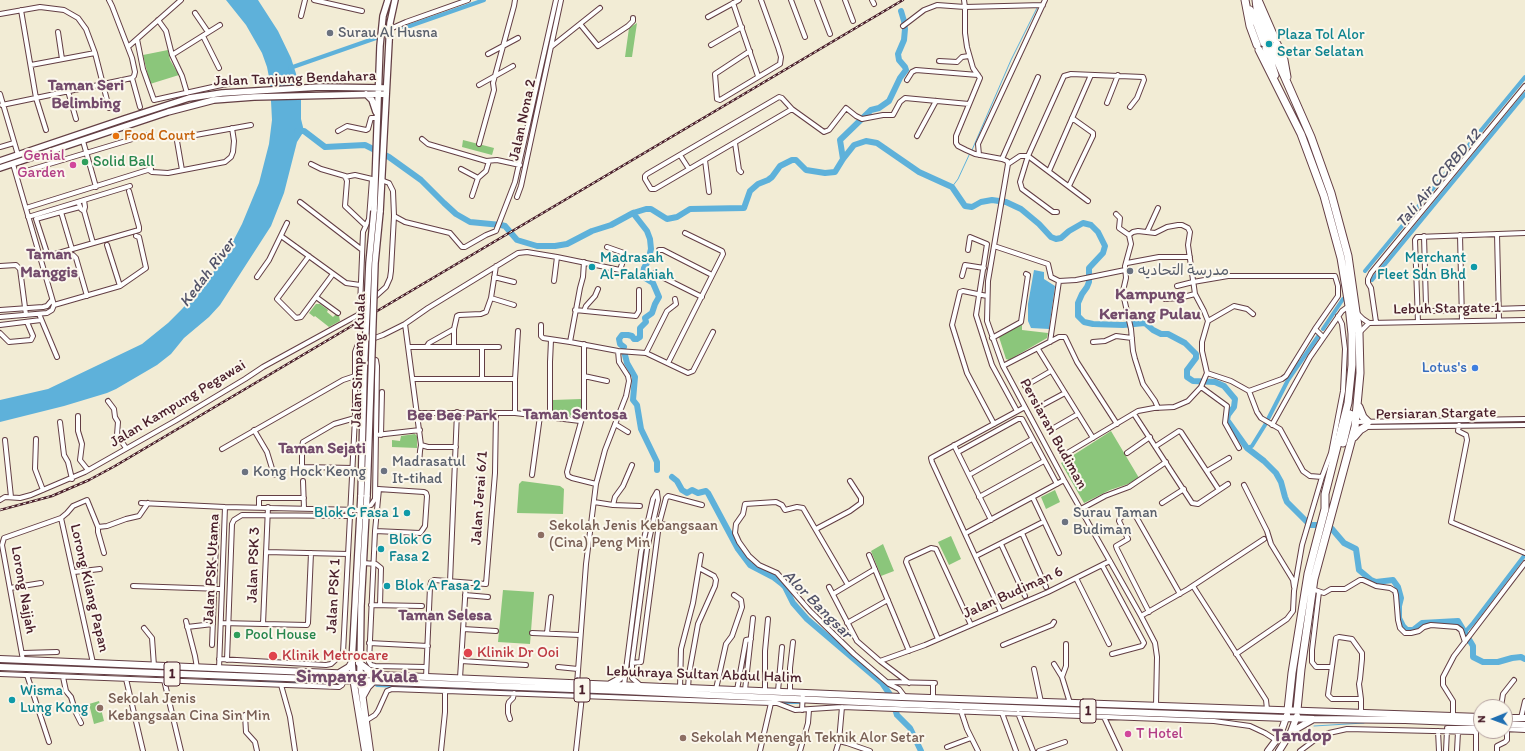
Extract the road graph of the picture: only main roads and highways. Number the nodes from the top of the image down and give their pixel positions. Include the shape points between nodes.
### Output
1 (388, 0) edge
2 (395, 0) edge
3 (1245, 0) edge
4 (1257, 0) edge
5 (1267, 44) junction
6 (378, 79) junction
7 (366, 88) junction
8 (378, 88) junction
9 (386, 88) junction
10 (1291, 92) junction
11 (366, 94) junction
12 (378, 94) junction
13 (386, 94) junction
14 (1282, 96) junction
15 (141, 110) junction
16 (377, 116) junction
17 (144, 120) junction
18 (379, 158) junction
19 (0, 161) edge
20 (0, 168) edge
21 (1352, 365) junction
22 (1358, 403) junction
23 (1352, 424) junction
24 (1352, 440) junction
25 (1330, 480) junction
26 (363, 509) junction
27 (1326, 518) junction
28 (1321, 534) junction
29 (0, 659) edge
30 (352, 662) junction
31 (359, 663) junction
32 (0, 667) edge
33 (625, 673) road end
34 (337, 674) junction
35 (357, 678) junction
36 (374, 678) junction
37 (344, 681) junction
38 (608, 684) junction
39 (356, 693) junction
40 (363, 696) junction
41 (879, 699) junction
42 (1297, 710) junction
43 (1287, 714) junction
44 (1274, 717) junction
45 (1473, 717) edge
46 (1296, 718) junction
47 (1314, 719) junction
48 (1473, 724) edge
49 (1525, 725) edge
50 (1513, 726) edge
51 (1281, 732) junction
52 (1291, 732) junction
53 (365, 751) edge
54 (370, 751) edge
55 (1268, 751) edge
56 (1279, 751) edge

1 - 6 main road, Jalan Simpang Kuala via 381,30
2 - 9 main road, Jalan Simpang Kuala via 390,29
3 - 5 highway via 1250,26
4 - 5 highway
5 - 10 highway
5 - 14 highway
6 - 7 main road
6 - 8 main road, Jalan Simpang Kuala
7 - 8 main road, Jalan Tanjung Bendahara
7 - 15 main road, Jalan Tanjung Bendahara via 320,87 188,95
8 - 9 main road, Jalan Tanjung Bendahara
8 - 12 main road, Jalan Simpang Kuala
9 - 13 main road, Jalan Simpang Kuala
10 - 14 highway
10 - 22 highway via 1311,137 1331,193 1348,256 1359,333
11 - 12 main road, Jalan Tanjung Bendahara
11 - 16 main road via 372,100
11 - 17 main road, Jalan Tanjung Bendahara via 229,98
12 - 13 main road, Jalan Tanjung Bendahara
12 - 16 main road, Jalan Simpang Kuala
13 - 18 main road, Jalan Simpang Kuala via 383,147
14 - 21 highway via 1302,134 1324,196 1341,258 1352,334
15 - 17 main road
15 - 19 main road, Jalan Tanjung Bendahara
16 - 18 main road, Jalan Simpang Kuala via 376,146
17 - 20 main road, Jalan Tanjung Bendahara
18 - 26 main road, Jalan Simpang Kuala, bridge via 376,179 377,211 369,263 364,374
21 - 23 highway
21 - 25 highway via 1348,403
22 - 23 highway
22 - 24 highway via 1359,411 1367,424
23 - 24 highway
23 - 25 highway via 1335,473
24 - 27 highway
25 - 27 highway via 1325,494
26 - 30 main road, Jalan Simpang Kuala
26 - 31 main road, Jalan Simpang Kuala
27 - 28 highway
28 - 42 highway via 1316,590 1301,669
28 - 43 highway via 1305,589
29 - 34 main road, Lebuhraya Sultan Abdul Halim / 1 via 23,656 93,663
30 - 34 main road via 344,671
30 - 35 main road, Jalan Simpang Kuala
31 - 35 main road, Jalan Simpang Kuala
31 - 36 main road
32 - 37 main road, Lebuhraya Sultan Abdul Halim / 1
33 - 38 main road via 615,682
34 - 35 main road, Lebuhraya Sultan Abdul Halim / 1
35 - 36 main road, Lebuhraya Sultan Abdul Halim / 1
35 - 37 main road, Lebuhraya Sultan Abdul Halim / 1
35 - 39 main road
35 - 40 main road
36 - 38 main road, Lebuhraya Sultan Abdul Halim / 1 via 426,677
36 - 40 main road
36 - 41 main road, Lebuhraya Sultan Abdul Halim / 1 via 666,696 803,700
37 - 39 main road
38 - 41 main road, Lebuhraya Sultan Abdul Halim / 1 via 803,692
39 - 53 main road
40 - 54 main road
41 - 43 main road, Lebuhraya Sultan Abdul Halim / 1 via 903,697 1267,709
41 - 44 main road, Lebuhraya Sultan Abdul Halim / 1 via 903,707
42 - 43 main road, 1
42 - 45 main road, 1
42 - 46 main road
43 - 44 main road, Lebuhraya Sultan Abdul Halim / 1
43 - 46 main road, 1
43 - 51 main road
44 - 51 main road via 1280,722
46 - 47 main road, 1
46 - 52 main road
47 - 48 main road, 1 via 1447,727
47 - 52 main road
49 - 50 main road
51 - 55 main road
52 - 56 main road

